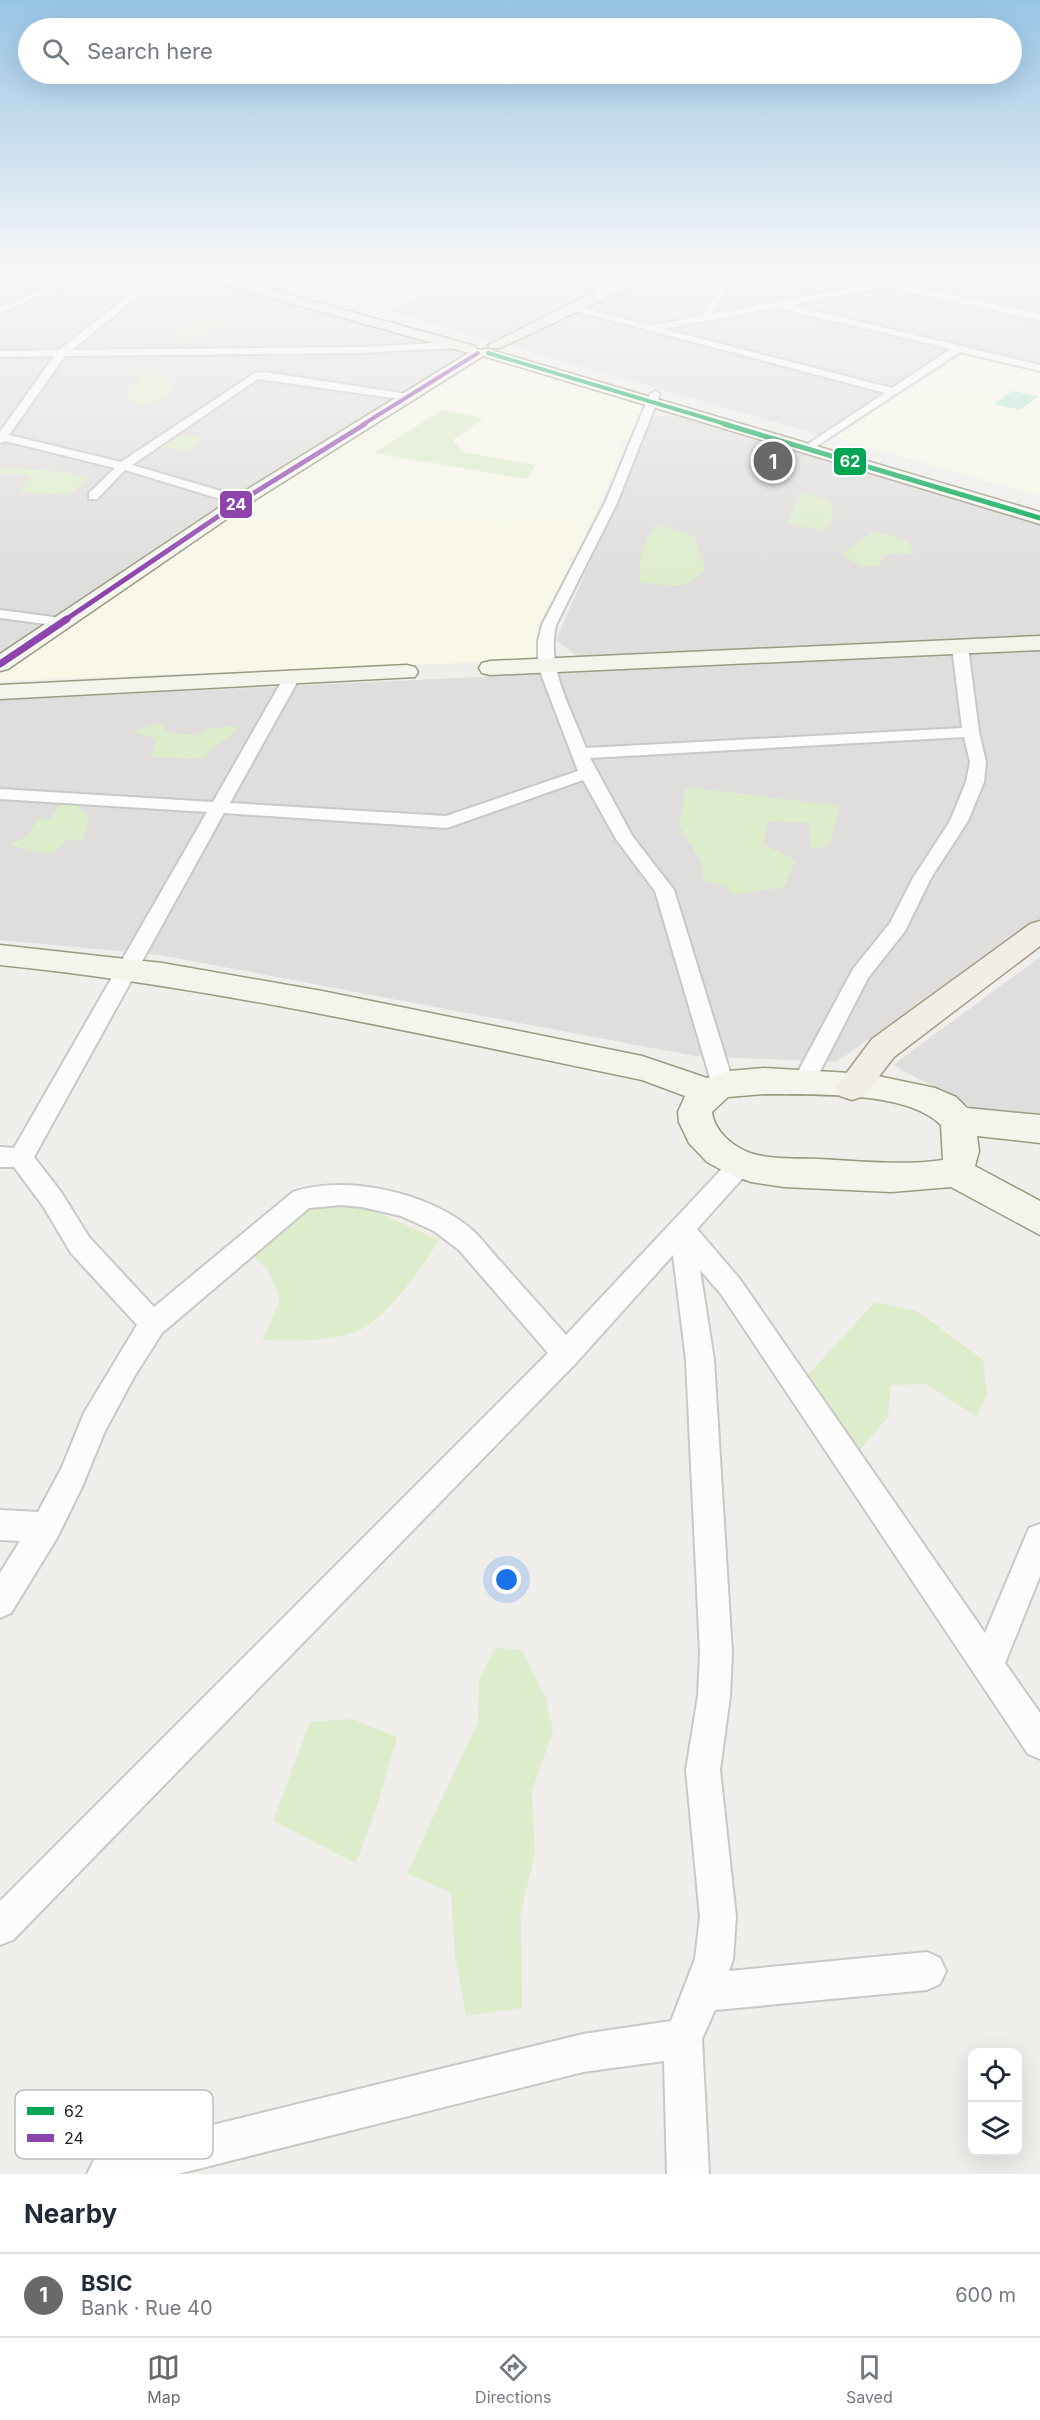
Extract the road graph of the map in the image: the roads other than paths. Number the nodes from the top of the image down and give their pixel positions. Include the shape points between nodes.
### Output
1 (47, 375) edge
2 (260, 375) edge
3 (268, 375) edge
4 (443, 375) edge
5 (577, 375) edge
6 (831, 375) edge
7 (919, 375) edge
8 (894, 392) junction
9 (407, 397) junction
10 (653, 399) junction
11 (1, 438) edge
12 (812, 446) junction
13 (123, 466) junction
14 (93, 496) dead end
15 (241, 501) junction
16 (1040, 505) edge
17 (1040, 518) edge
18 (0, 614) edge
19 (62, 622) junction
20 (1040, 643) edge
21 (960, 647) junction
22 (0, 664) edge
23 (546, 666) junction
24 (490, 668) dead end
25 (406, 672) dead end
26 (292, 677) junction
27 (0, 692) edge
28 (971, 732) junction
29 (581, 753) junction
30 (588, 773) junction
31 (0, 794) edge
32 (219, 807) junction
33 (1040, 931) edge
34 (0, 955) edge
35 (129, 968) junction
36 (803, 1083) junction
37 (852, 1087) junction
38 (716, 1089) junction
39 (957, 1119) junction
40 (1040, 1129) edge
41 (11, 1158) edge
42 (741, 1164) junction
43 (955, 1172) junction
44 (1040, 1219) edge
45 (682, 1230) junction
46 (153, 1324) junction
47 (566, 1354) junction
48 (0, 1525) edge
49 (46, 1527) junction
50 (1040, 1539) edge
51 (0, 1602) edge
52 (988, 1665) junction
53 (1040, 1742) edge
54 (0, 1927) edge
55 (927, 1971) dead end
56 (704, 1992) junction
57 (682, 2039) junction
58 (213, 2145) edge
59 (160, 2159) edge
60 (108, 2174) edge
61 (688, 2174) edge

1 - 11 street
2 - 13 street
3 - 9 street
4 - 9 main road
5 - 10 main road
6 - 8 street
7 - 8 street
8 - 12 street
9 - 15 main road
10 - 12 main road
10 - 23 street via 610,503 549,625
11 - 13 street
12 - 16 main road
12 - 17 main road
13 - 14 street
13 - 15 street
15 - 19 main road
18 - 19 street
19 - 22 main road
20 - 21 main road
21 - 23 main road
21 - 28 street
23 - 24 main road
23 - 29 street
25 - 26 main road
26 - 27 main road
26 - 32 street
28 - 29 street
28 - 36 street via 978,762 959,821 897,926 860,974
29 - 30 street
30 - 32 street via 447,822
30 - 38 street via 625,839 664,890
31 - 32 street
32 - 35 street
33 - 37 main road via 883,1048
34 - 35 main road
35 - 38 main road via 642,1068
35 - 41 street
36 - 37 main road
36 - 38 main road via 764,1081
37 - 39 main road via 885,1088 927,1097
38 - 42 main road via 699,1104 695,1117 698,1131 707,1144
39 - 40 main road
39 - 43 main road via 963,1157
41 - 46 street via 52,1199 80,1245
42 - 43 main road via 780,1172 918,1178
42 - 45 street
43 - 44 main road
45 - 47 street
45 - 52 street via 737,1296
45 - 56 street via 700,1360 716,1653 703,1770 717,1917 714,1959
46 - 47 street via 302,1199 323,1193 348,1194 423,1214 460,1234
46 - 49 street via 94,1423
47 - 54 street
48 - 49 street
49 - 51 street
50 - 52 street
52 - 53 street
55 - 56 street
56 - 57 street
57 - 58 street via 583,2053
57 - 61 street
59 - 60 street

